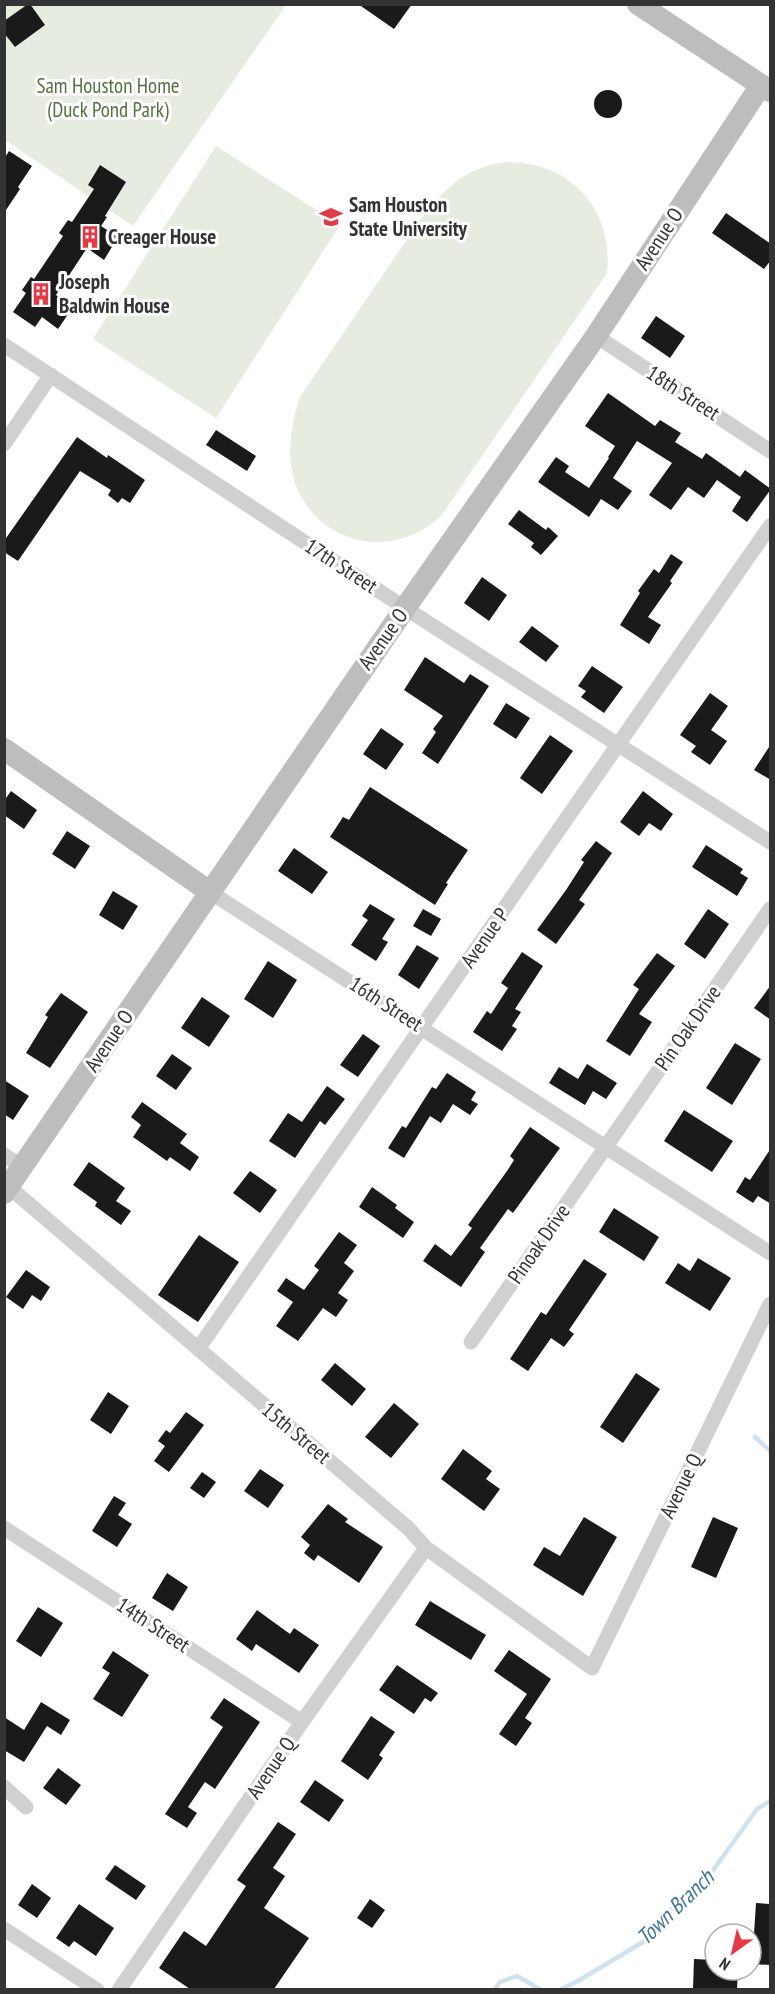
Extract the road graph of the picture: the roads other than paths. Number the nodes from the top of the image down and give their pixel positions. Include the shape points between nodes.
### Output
1 (638, 4) edge
2 (766, 88) edge
3 (596, 336) junction
4 (4, 345) edge
5 (51, 375) junction
6 (4, 444) edge
7 (771, 451) edge
8 (771, 526) edge
9 (405, 608) junction
10 (618, 746) junction
11 (4, 749) edge
12 (771, 842) edge
13 (210, 892) junction
14 (771, 909) edge
15 (423, 1027) junction
16 (606, 1147) junction
17 (14, 1161) edge
18 (7, 1190) edge
19 (771, 1253) edge
20 (771, 1304) edge
21 (471, 1342) dead end
22 (198, 1350) junction
23 (4, 1528) edge
24 (426, 1548) junction
25 (592, 1668) joint
26 (302, 1722) junction
27 (4, 1787) edge
28 (26, 1807) dead end
29 (4, 1929) edge
30 (98, 1989) edge
31 (119, 1989) edge

1 - 2 street
2 - 3 street, Avenue O
3 - 7 street, 18th Street
3 - 9 street, Avenue O
4 - 5 street, 17th Street
5 - 6 street
5 - 9 street, 17th Street
8 - 10 street, Avenue P
9 - 10 street, 17th Street
9 - 13 street, Avenue O
10 - 12 street, 17th Street
10 - 15 street, Avenue P
11 - 13 street, 16th Street
13 - 15 street, 16th Street
13 - 17 street, Avenue O
14 - 16 street, Pin Oak Drive
15 - 16 street, 16th Street
15 - 22 street, Avenue P
16 - 19 street, 16th Street
16 - 21 street, Pinoak Drive
17 - 18 street, Avenue O
18 - 22 street, 15th Street
20 - 25 street, Avenue Q
22 - 24 street, 15th Street via 408,1528
23 - 26 street, 14th Street
24 - 25 street, 15th Street
24 - 26 street, Avenue Q
26 - 31 street, Avenue Q
27 - 28 street
29 - 30 street

